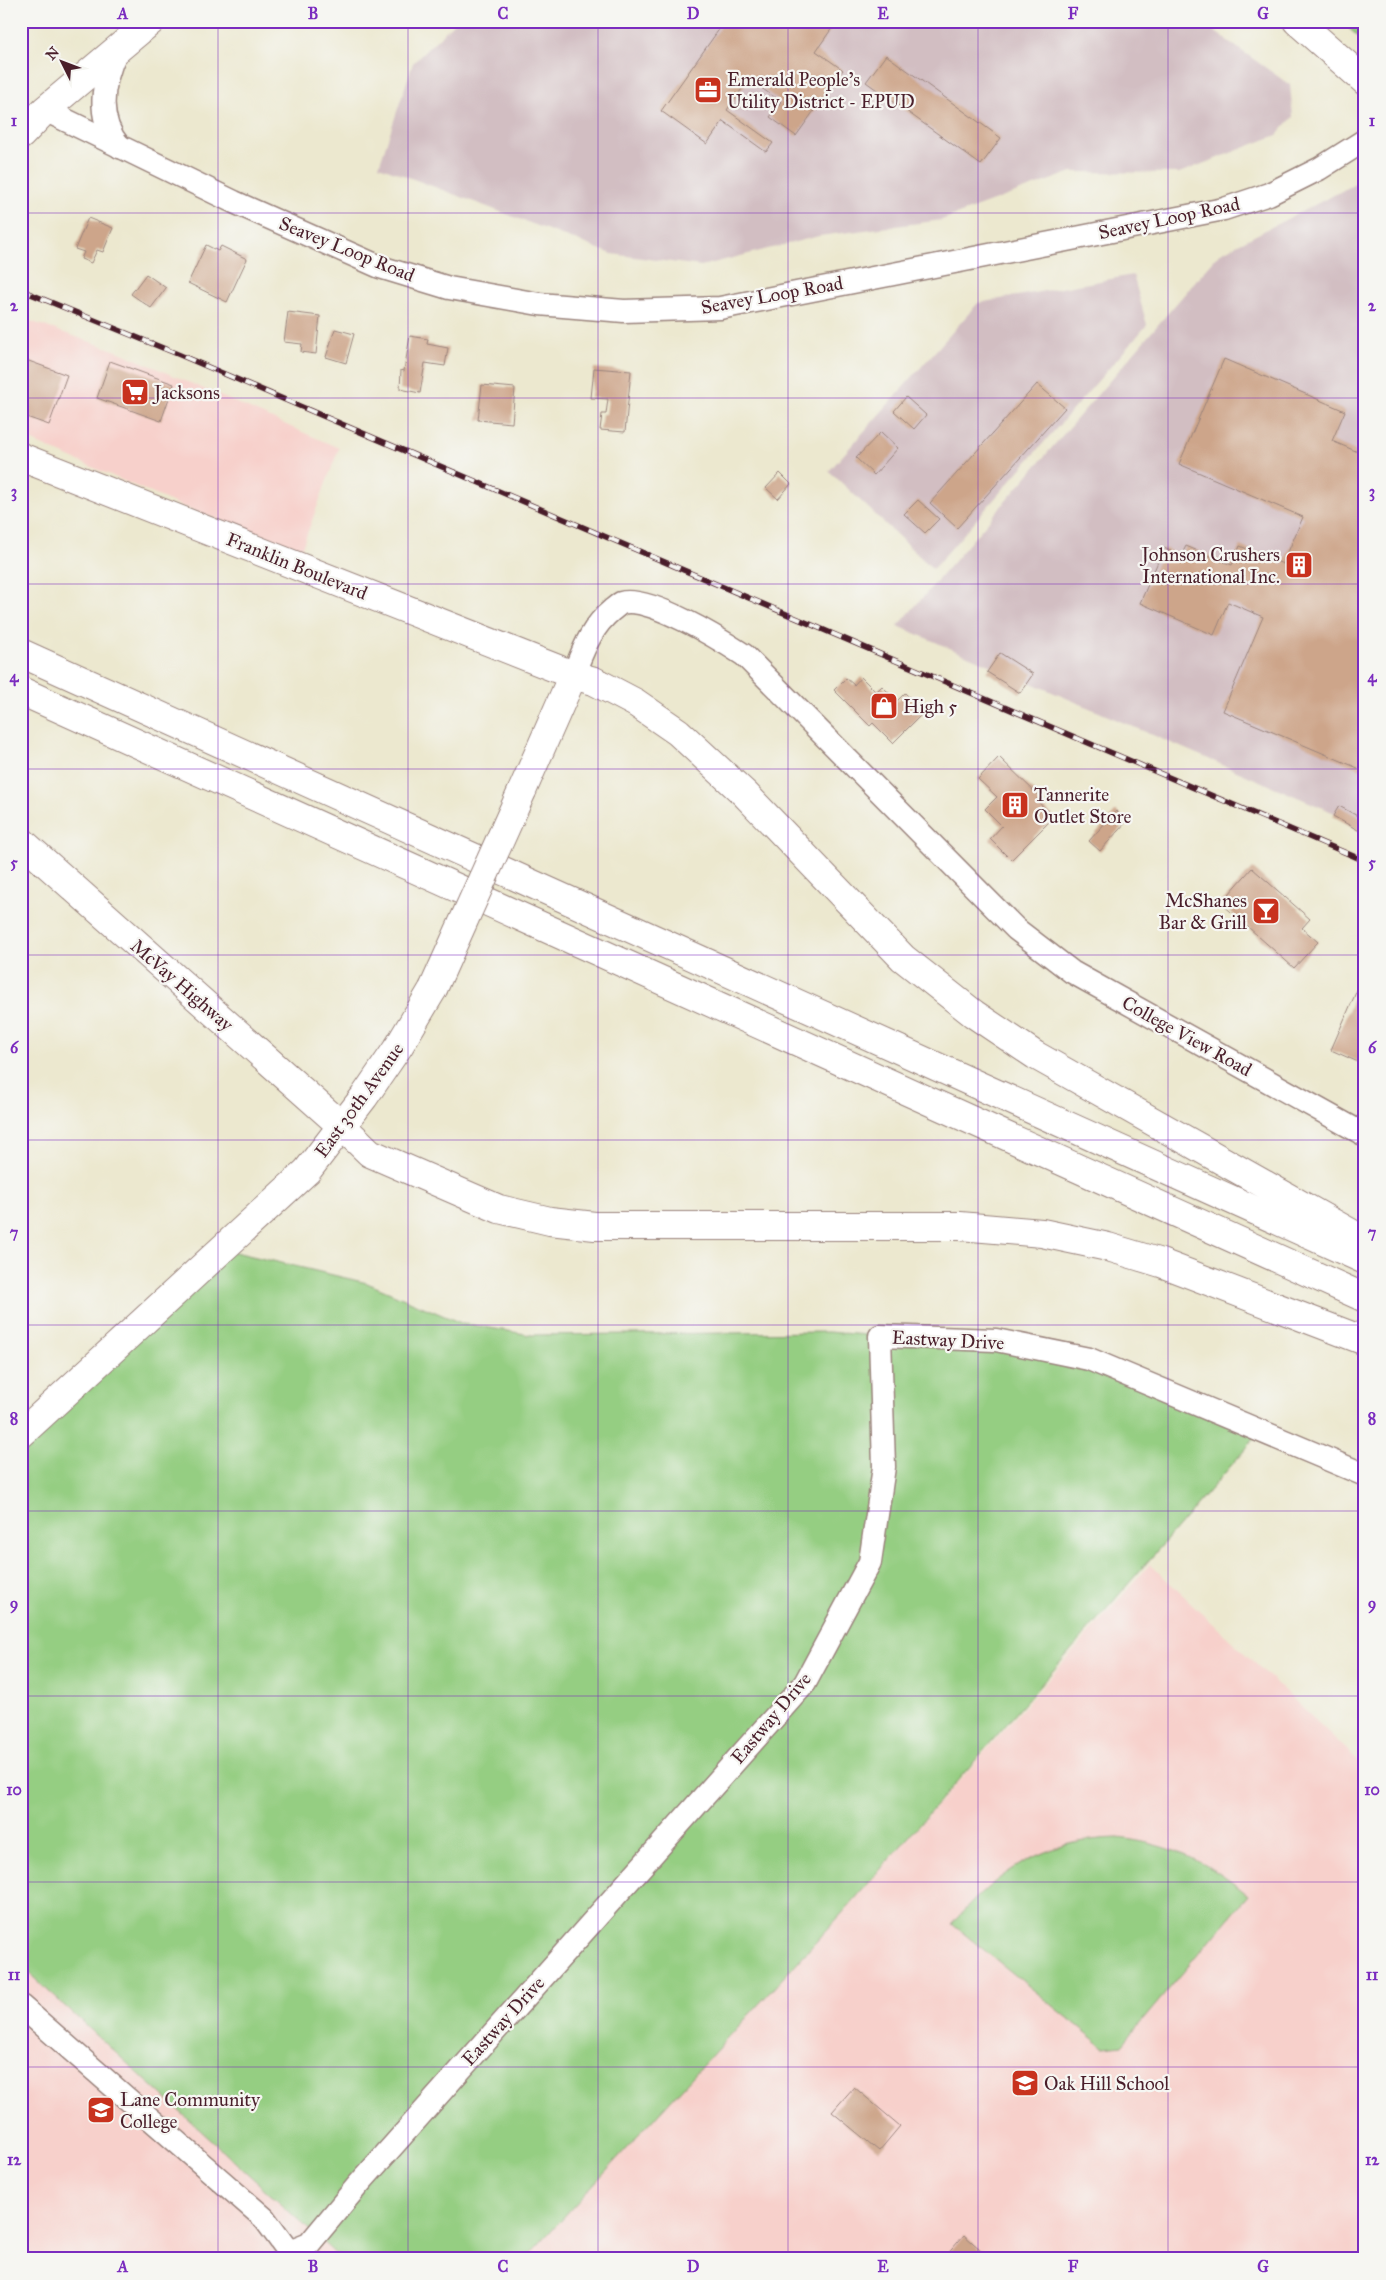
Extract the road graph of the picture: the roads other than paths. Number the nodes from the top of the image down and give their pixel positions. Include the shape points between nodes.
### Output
1 (151, 21) edge
2 (1297, 21) edge
3 (117, 50) junction
4 (1365, 81) edge
5 (44, 110) junction
6 (21, 135) edge
7 (1365, 140) edge
8 (120, 147) junction
9 (21, 457) edge
10 (21, 653) edge
11 (573, 676) junction
12 (21, 691) edge
13 (21, 841) edge
14 (343, 1127) junction
15 (1365, 1136) edge
16 (1365, 1240) edge
17 (1365, 1260) edge
18 (1365, 1298) edge
19 (1365, 1341) edge
20 (21, 1434) edge
21 (1365, 1475) edge
22 (21, 2006) edge
23 (288, 2255) edge

1 - 3 main road
2 - 4 main road
3 - 5 main road
3 - 8 street via 103,95 106,124
5 - 6 main road
5 - 8 street, Seavey Loop Road
7 - 8 street, Seavey Loop Road via 1319,169 1269,194 1224,209 720,308 624,311 530,302 449,288 380,268
9 - 11 main road, Franklin Boulevard
10 - 17 main road
11 - 14 main road, East 30th Avenue, bridge via 433,989 399,1046
11 - 15 street, College View Road via 599,620 621,603 647,604 715,636 744,655 1016,929 1072,972
11 - 16 main road, Franklin Boulevard via 594,681 636,703 678,732 745,794 903,958 974,1014 1034,1055
12 - 18 main road
13 - 14 main road, McVay Highway
14 - 19 main road, McVay Highway via 370,1153 499,1209 550,1221 595,1226 960,1226 1042,1233 1108,1247 1161,1263
14 - 20 main road, East 30th Avenue via 307,1171
21 - 23 street, Eastway Drive via 1090,1359 996,1340 880,1336 884,1467 870,1562 805,1683 364,2178 309,2244
22 - 23 street via 264,2218

